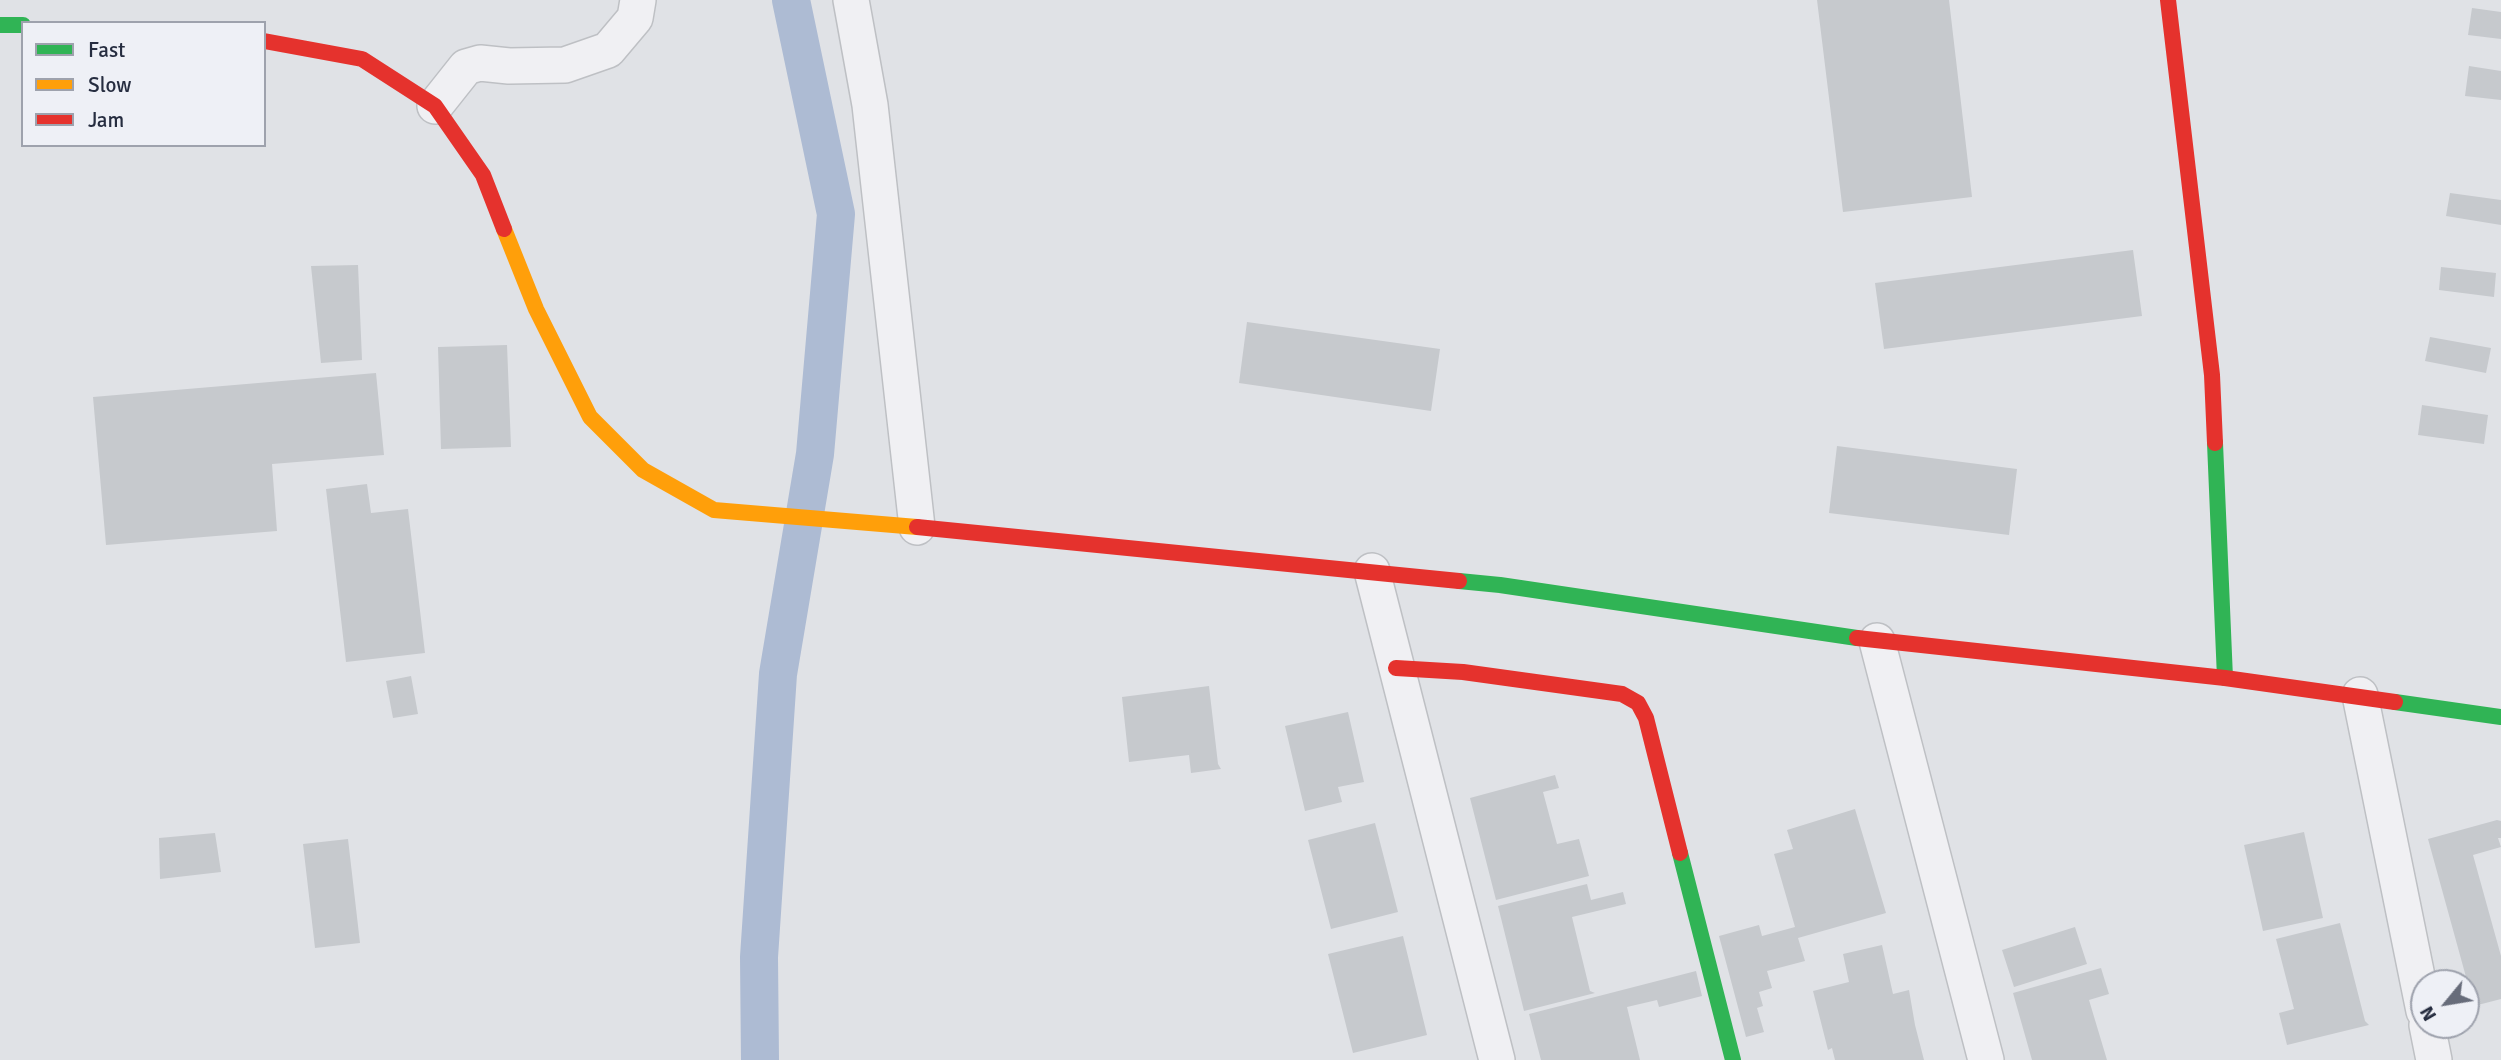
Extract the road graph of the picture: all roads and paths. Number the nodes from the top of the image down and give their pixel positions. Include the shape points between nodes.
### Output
1 (638, 0) edge
2 (850, 0) edge
3 (2168, 0) edge
4 (0, 25) edge
5 (21, 25) edge
6 (266, 41) edge
7 (435, 106) junction
8 (900, 526) junction
9 (1372, 571) junction
10 (1877, 641) junction
11 (1396, 668) junction
12 (2225, 678) junction
13 (2360, 695) junction
14 (2501, 717) edge
15 (2415, 969) edge
16 (2430, 1039) edge
17 (1497, 1060) edge
18 (1733, 1060) edge
19 (1986, 1060) edge
20 (2434, 1060) edge

1 - 7 street via 635,18 608,50 565,65 480,63 466,67
2 - 8 street via 870,105
3 - 12 street via 2212,375
4 - 5 street
6 - 7 street via 362,58
7 - 8 street via 483,175 536,309 590,417 643,470 714,510
8 - 9 street
9 - 10 street via 1500,585
9 - 11 street
10 - 12 street
10 - 19 street
11 - 17 street
11 - 18 street via 1462,672 1622,694 1638,703 1651,736
12 - 13 street
13 - 14 street
13 - 15 street
16 - 20 street

